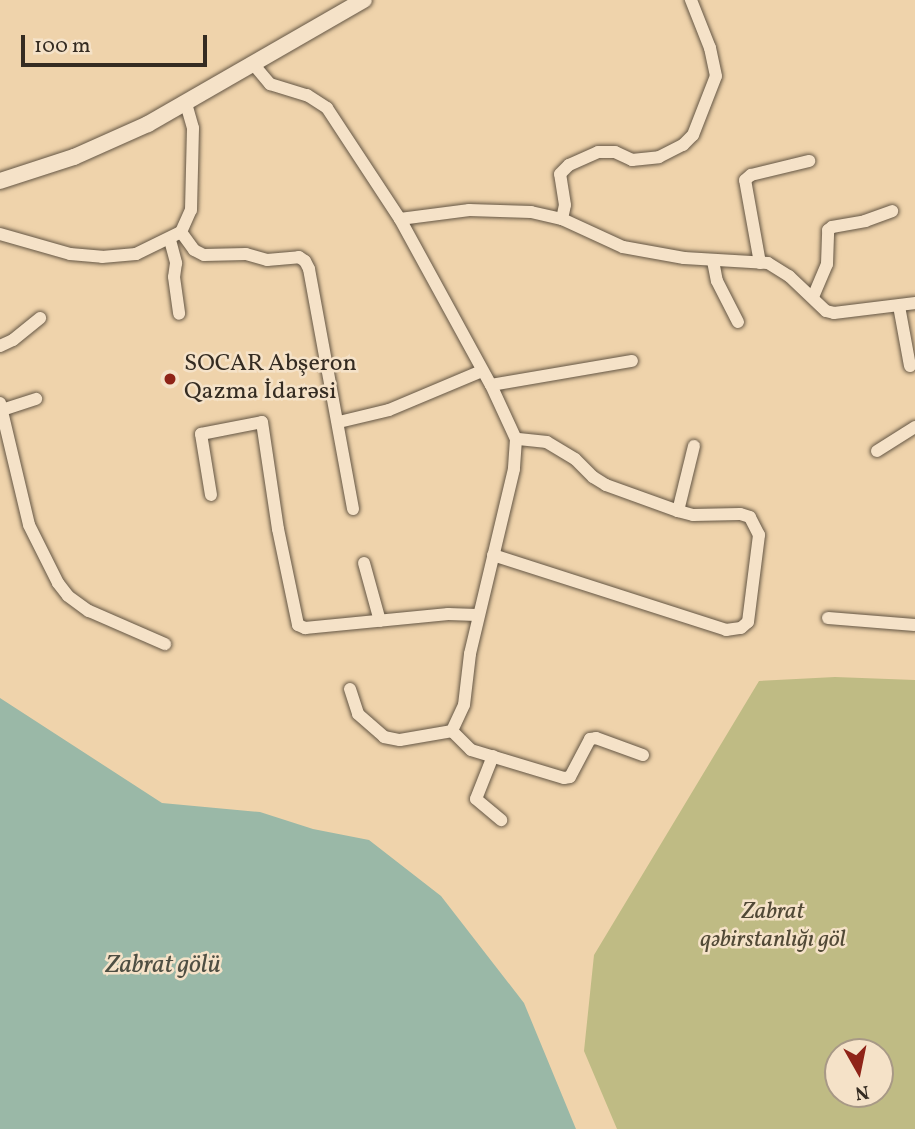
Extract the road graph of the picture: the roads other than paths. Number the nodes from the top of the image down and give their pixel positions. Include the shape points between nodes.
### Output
1 (364, 0) edge
2 (691, 0) edge
3 (254, 65) junction
4 (186, 103) junction
5 (809, 161) dead end
6 (0, 181) edge
7 (892, 211) dead end
8 (400, 219) junction
9 (562, 219) junction
10 (0, 234) edge
11 (175, 236) junction
12 (713, 261) junction
13 (760, 263) junction
14 (813, 297) junction
15 (915, 303) edge
16 (899, 306) junction
17 (179, 314) dead end
18 (40, 318) dead end
19 (738, 322) dead end
20 (0, 346) edge
21 (632, 361) dead end
22 (910, 366) dead end
23 (482, 371) junction
24 (491, 385) junction
25 (36, 399) dead end
26 (1, 406) edge
27 (339, 422) junction
28 (915, 427) edge
29 (516, 439) junction
30 (694, 446) dead end
31 (877, 451) dead end
32 (211, 495) dead end
33 (353, 509) dead end
34 (677, 511) junction
35 (493, 555) junction
36 (364, 563) dead end
37 (477, 615) junction
38 (828, 618) dead end
39 (380, 621) junction
40 (915, 625) edge
41 (165, 644) dead end
42 (350, 689) dead end
43 (452, 730) junction
44 (643, 755) dead end
45 (493, 756) junction
46 (501, 820) dead end

1 - 3 street
2 - 9 street via 716,75 693,135 659,157 632,160 615,152 598,152 569,165 560,174 565,205
3 - 4 street
3 - 8 street via 270,84 327,108
4 - 6 street via 114,141
4 - 11 street via 193,128 191,210
5 - 13 street via 745,180
7 - 14 street via 828,230 827,264
8 - 9 street via 500,209
8 - 23 street
9 - 12 street via 623,247
10 - 11 street via 70,254 102,257 136,254
11 - 17 street
11 - 27 street via 204,255 246,254 267,260 299,257 305,261
12 - 13 street
12 - 19 street via 717,281
13 - 14 street via 778,268
14 - 16 street via 825,311 834,313
15 - 16 street
16 - 22 street
18 - 20 street
21 - 24 street
23 - 24 street
23 - 27 street via 389,410
24 - 29 street
25 - 26 street
26 - 41 street via 29,525 58,583 89,611
27 - 33 street
28 - 31 street
29 - 34 street via 547,442 606,485
29 - 35 street via 514,469
30 - 34 street
32 - 39 street via 201,434 262,422 298,625
34 - 35 street via 750,517 759,535 748,622 741,628 726,630
35 - 37 street
36 - 39 street
37 - 39 street
37 - 43 street via 464,705
38 - 40 street
42 - 43 street via 358,714 384,737 400,740
43 - 45 street via 471,750
44 - 45 street via 590,739 570,777 565,778
45 - 46 street via 476,799

